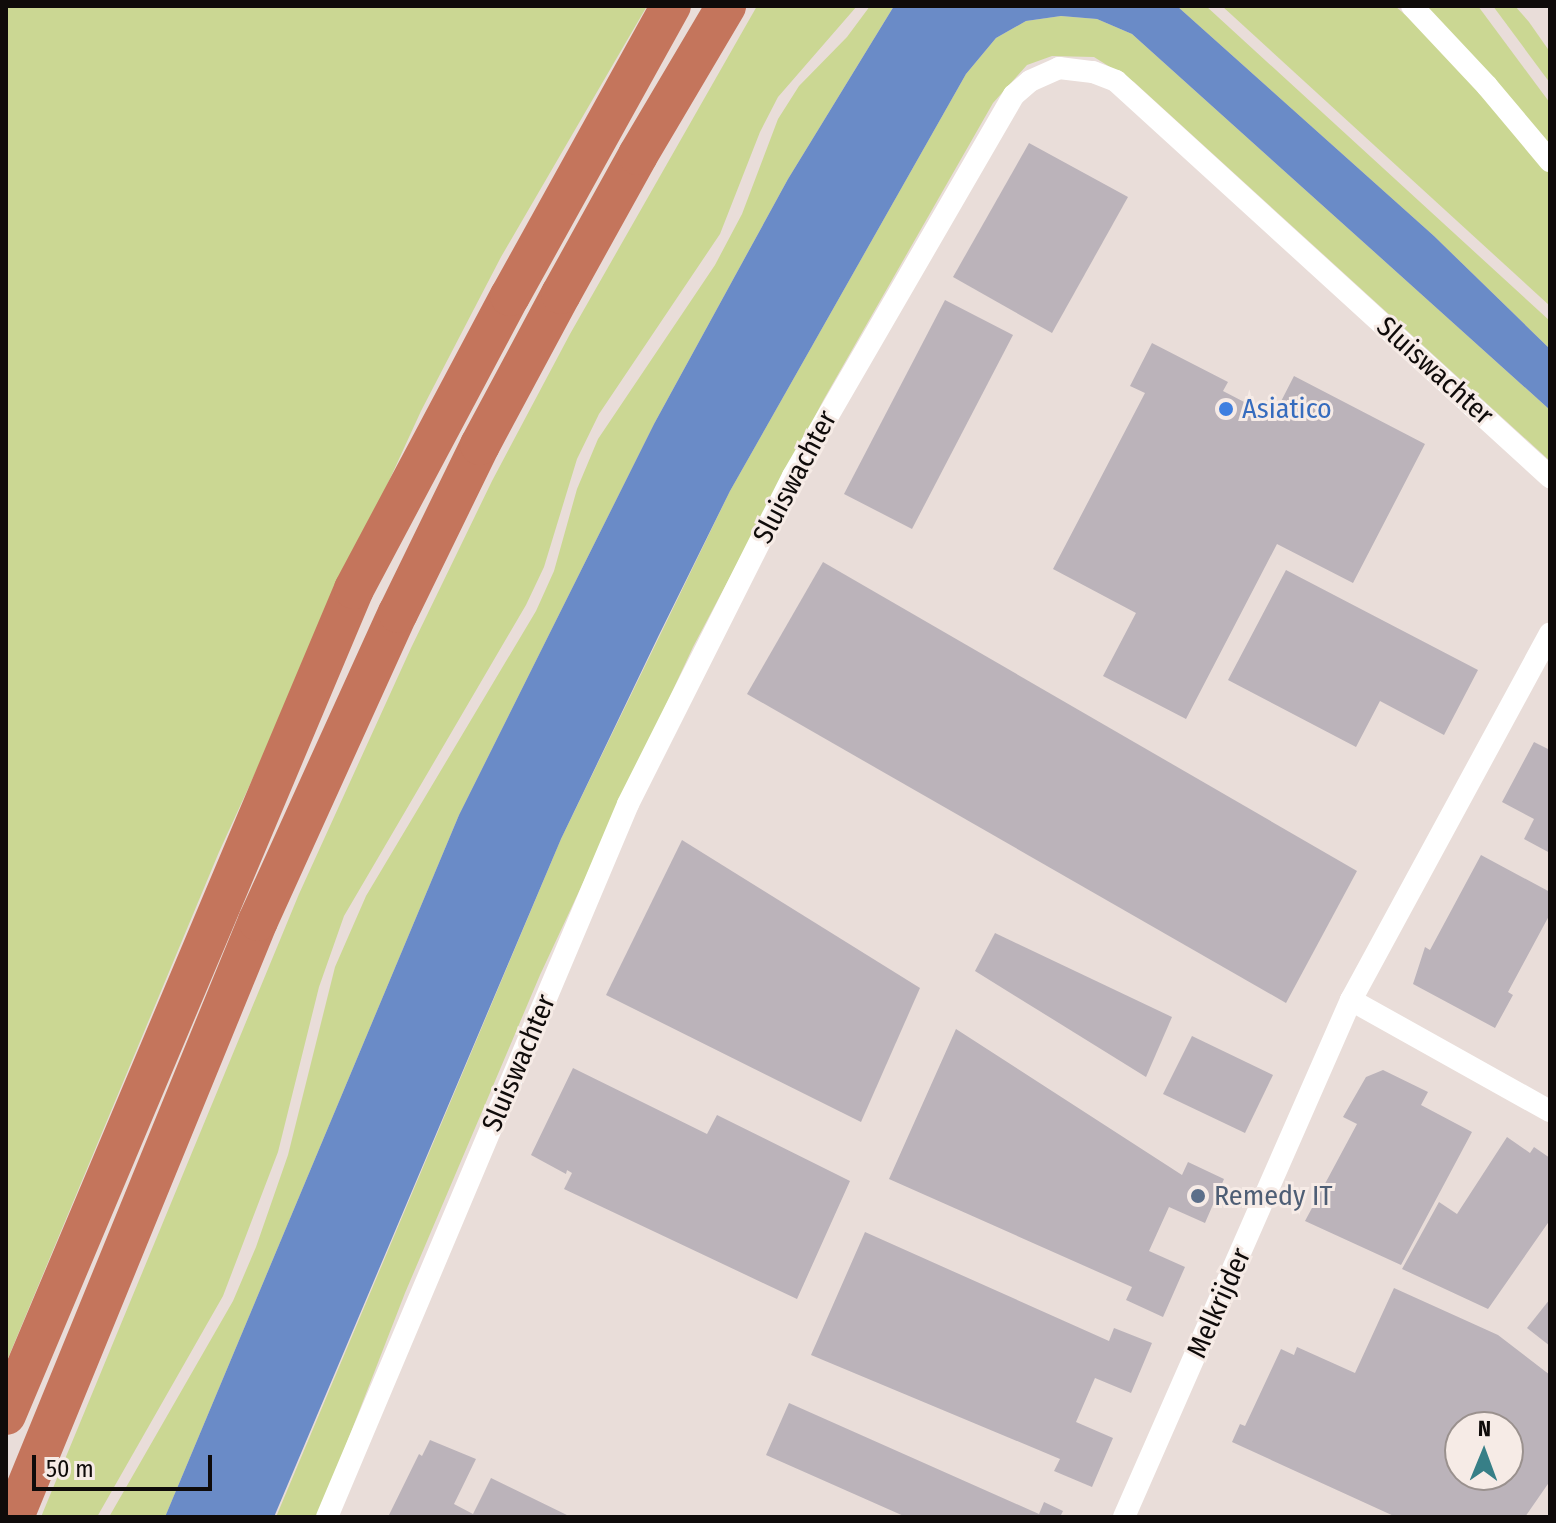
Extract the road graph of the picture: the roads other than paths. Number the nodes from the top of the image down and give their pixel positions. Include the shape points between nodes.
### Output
1 (671, 6) edge
2 (726, 6) edge
3 (1412, 6) edge
4 (1550, 161) edge
5 (1550, 477) edge
6 (1550, 634) edge
7 (1351, 1000) junction
8 (1550, 1111) edge
9 (6, 1415) edge
10 (14, 1517) edge
11 (327, 1517) edge
12 (1124, 1517) edge

1 - 9 highway via 354,589
2 - 10 highway via 546,322 398,613 258,921
3 - 4 street
5 - 11 street, Sluiswachter via 1116,81 1059,68 1030,81 1014,95 793,476 628,804
6 - 7 street, Melkrijder
7 - 8 street
7 - 12 street, Melkrijder

